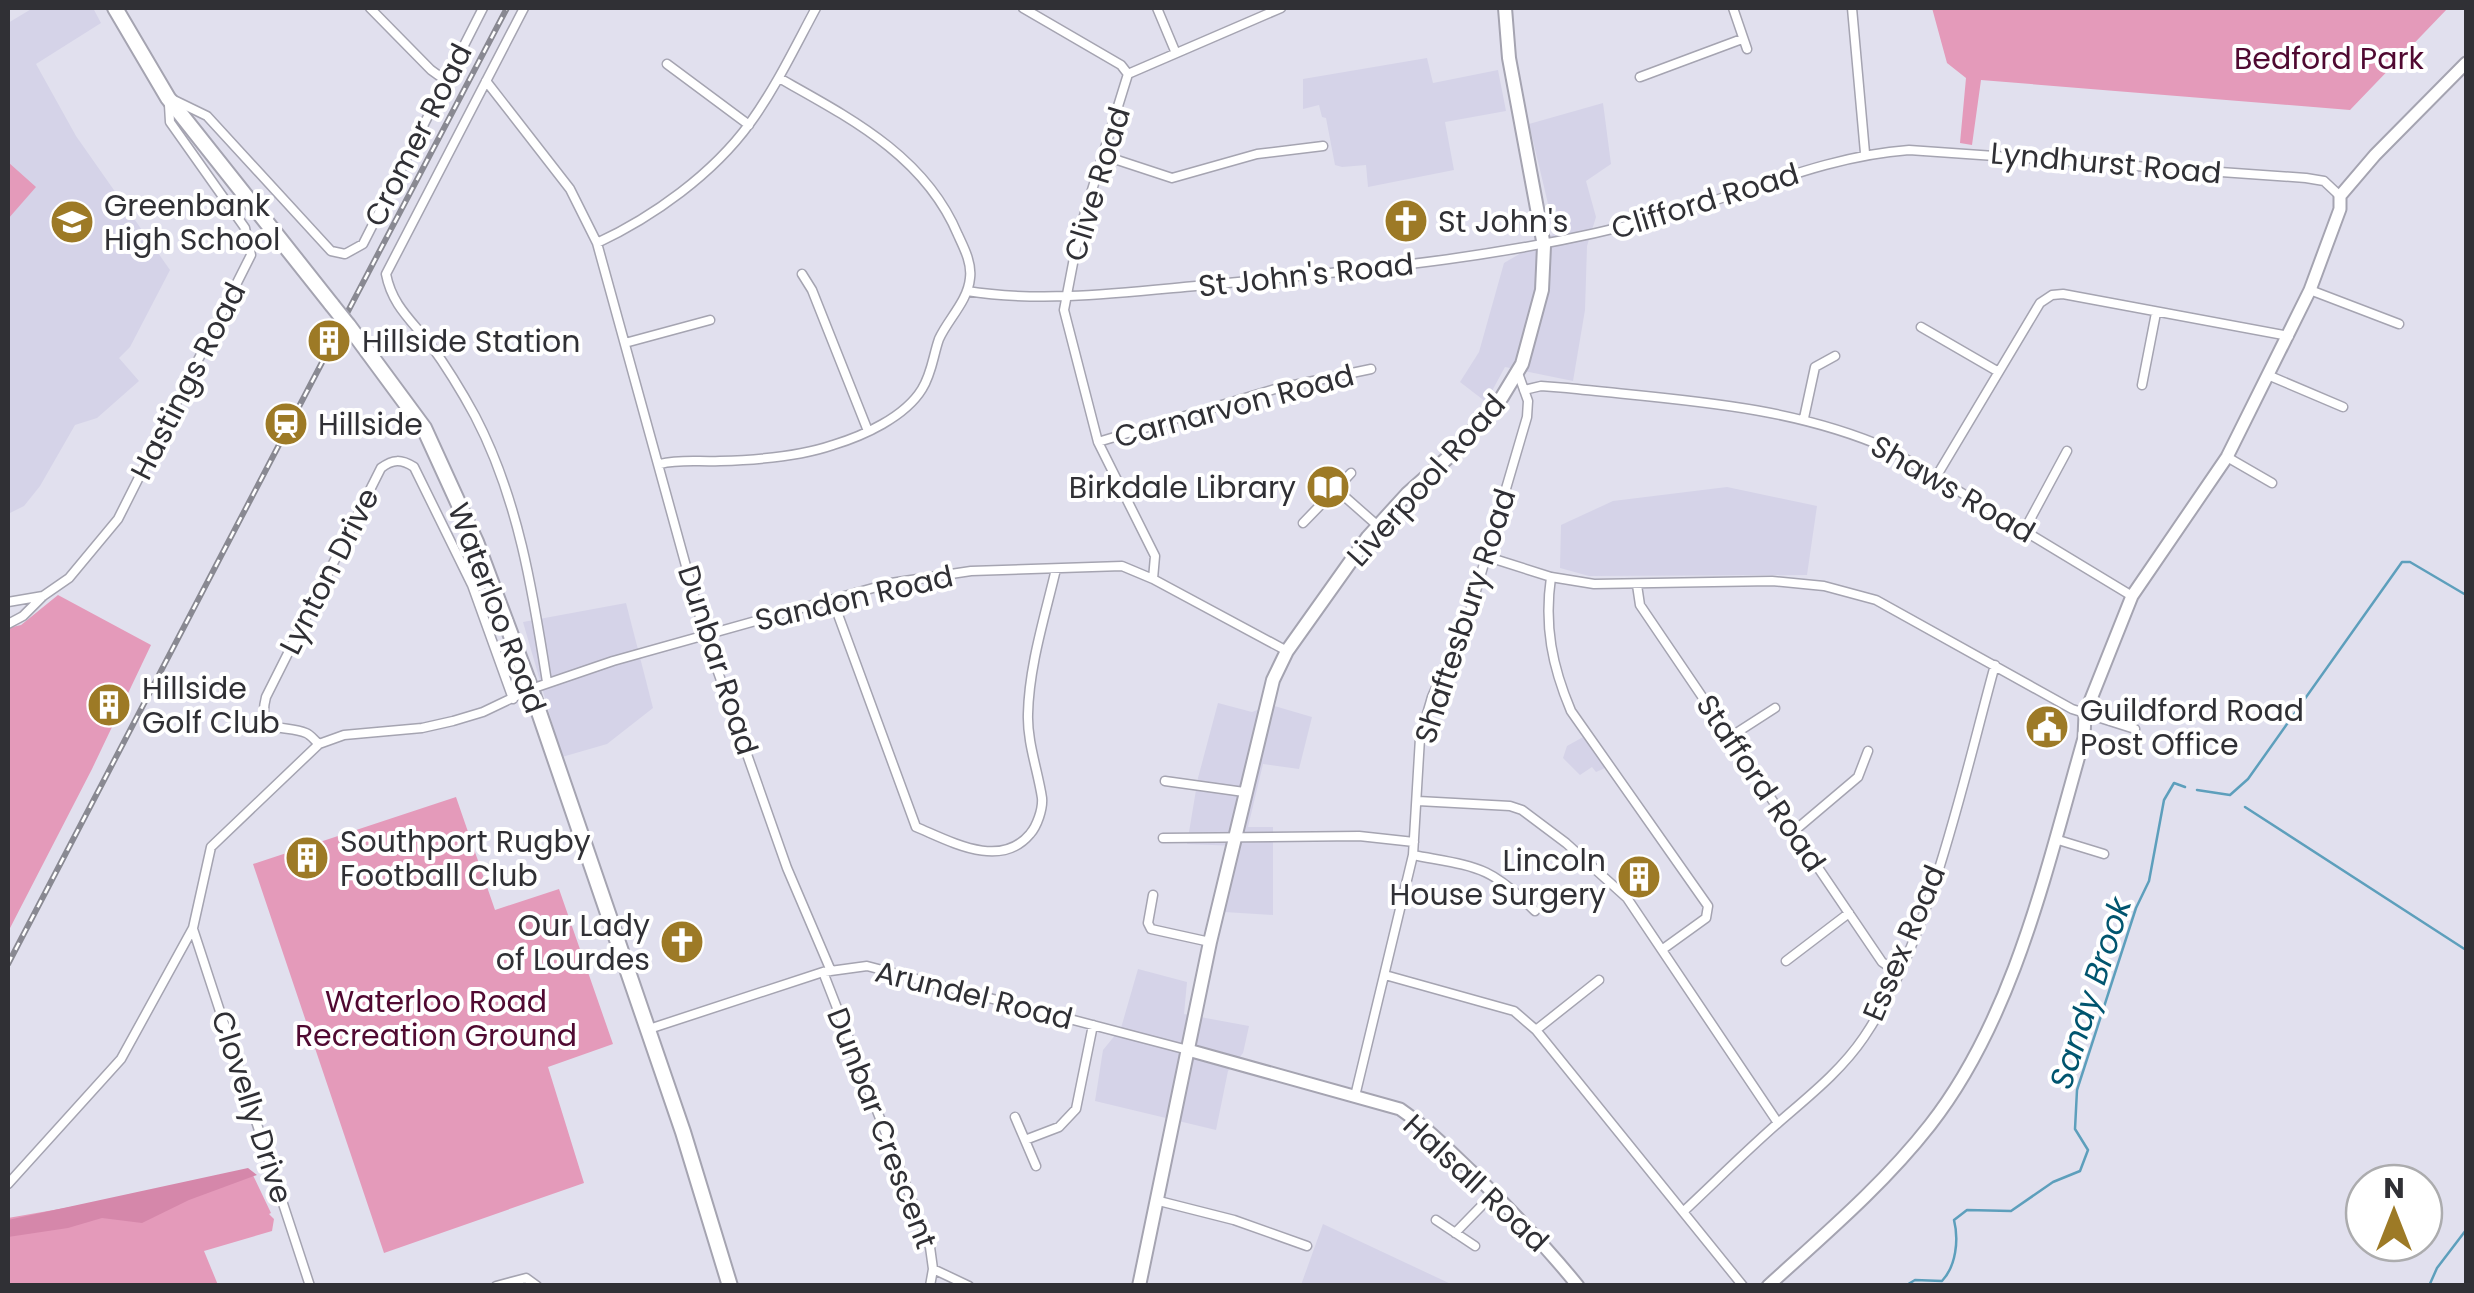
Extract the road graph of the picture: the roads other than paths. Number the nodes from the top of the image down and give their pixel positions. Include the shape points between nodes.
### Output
1 (115, 8) edge
2 (370, 8) edge
3 (484, 8) edge
4 (524, 8) edge
5 (816, 8) edge
6 (1024, 8) edge
7 (1157, 8) edge
8 (1281, 8) edge
9 (1505, 8) edge
10 (1733, 8) edge
11 (1852, 8) edge
12 (1742, 40) junction
13 (1747, 49) dead end
14 (1175, 52) junction
15 (667, 64) dead end
16 (2466, 64) edge
17 (1128, 74) junction
18 (779, 78) junction
19 (445, 80) junction
20 (486, 81) junction
21 (1652, 89) dead end
22 (168, 98) junction
23 (749, 125) junction
24 (1323, 146) dead end
25 (1866, 153) junction
26 (1102, 155) junction
27 (2340, 196) junction
28 (597, 244) junction
29 (1544, 246) junction
30 (802, 274) dead end
31 (966, 290) junction
32 (2310, 290) junction
33 (1066, 294) junction
34 (2156, 313) junction
35 (710, 320) dead end
36 (2399, 324) dead end
37 (1921, 327) dead end
38 (2289, 336) junction
39 (625, 343) junction
40 (1835, 356) dead end
41 (1371, 369) dead end
42 (1518, 372) junction
43 (1997, 372) junction
44 (2270, 376) junction
45 (2142, 385) dead end
46 (1524, 390) junction
47 (2343, 407) dead end
48 (1804, 418) junction
49 (868, 431) junction
50 (1098, 442) junction
51 (2067, 450) dead end
52 (2227, 457) junction
53 (660, 464) junction
54 (1351, 473) dead end
55 (1936, 477) junction
56 (2272, 483) dead end
57 (1336, 489) junction
58 (1302, 523) dead end
59 (1378, 526) junction
60 (2024, 529) junction
61 (1488, 557) junction
62 (1056, 569) junction
63 (1550, 577) junction
64 (1154, 579) junction
65 (1638, 585) junction
66 (43, 596) junction
67 (2132, 596) junction
68 (833, 601) junction
69 (8, 602) edge
70 (8, 624) edge
71 (705, 635) junction
72 (1287, 651) junction
73 (1994, 665) junction
74 (547, 682) junction
75 (530, 688) junction
76 (513, 699) junction
77 (1775, 708) dead end
78 (2086, 714) junction
79 (2135, 729) dead end
80 (1730, 737) junction
81 (319, 744) junction
82 (1868, 752) dead end
83 (1165, 781) dead end
84 (1244, 792) junction
85 (1418, 800) junction
86 (1794, 832) junction
87 (1164, 838) dead end
88 (2055, 839) junction
89 (1234, 840) junction
90 (1414, 842) junction
91 (2104, 854) dead end
92 (1414, 855) junction
93 (1153, 895) dead end
94 (1535, 910) dead end
95 (1848, 912) junction
96 (193, 928) junction
97 (1210, 942) junction
98 (1663, 948) junction
99 (1786, 960) dead end
100 (827, 971) junction
101 (1898, 973) junction
102 (1384, 976) junction
103 (1599, 980) dead end
104 (1093, 1025) junction
105 (646, 1030) junction
106 (1536, 1030) junction
107 (1188, 1050) junction
108 (1354, 1096) junction
109 (1016, 1117) dead end
110 (1778, 1123) junction
111 (1025, 1140) junction
112 (1036, 1166) dead end
113 (8, 1184) edge
114 (1494, 1193) junction
115 (1159, 1201) junction
116 (1684, 1211) junction
117 (1436, 1220) dead end
118 (1455, 1233) junction
119 (1307, 1246) dead end
120 (1475, 1246) dead end
121 (933, 1270) junction
122 (310, 1286) edge
123 (496, 1286) edge
124 (536, 1286) edge
125 (730, 1286) edge
126 (930, 1286) edge
127 (969, 1286) edge
128 (1140, 1286) edge
129 (1578, 1286) edge
130 (1743, 1286) edge
131 (1768, 1286) edge

1 - 22 highway, Waterloo Road
2 - 19 street
3 - 19 street, Cromer Road
4 - 20 street
5 - 18 street
6 - 17 street
7 - 14 street
8 - 14 street
9 - 29 main road, Liverpool Road
10 - 12 street
11 - 25 street
12 - 13 street
12 - 21 street via 1644,77
14 - 17 street
15 - 23 street
16 - 27 street
17 - 26 street, Clive Road
18 - 23 street
18 - 31 street via 901,154 931,186 968,259
19 - 22 street, Cromer Road via 363,244 345,254 331,251 208,116
20 - 28 street, Dunbar Road via 570,189
20 - 74 street via 386,274 390,296 476,418 513,512
22 - 66 street, Hastings Road via 170,122 245,228 252,256 118,518 68,578
22 - 75 highway, Waterloo Road, bridge via 424,428 476,542
23 - 28 street via 691,184
24 - 26 street via 1257,154 1172,178
25 - 27 street, Lyndhurst Road via 1969,152 2306,178 2324,181
25 - 29 street, Clifford Road via 1660,218
26 - 33 street, Clive Road
27 - 32 street
28 - 39 street, Dunbar Road
29 - 33 street, St John's Road via 1352,272
29 - 42 main road, Liverpool Road via 1542,290
30 - 49 street
31 - 33 street, St John's Road
31 - 49 street via 921,392
32 - 36 street
32 - 38 street
33 - 50 street, Clive Road via 1065,322
34 - 38 street
34 - 43 street via 2052,294
34 - 45 street
35 - 39 street
37 - 43 street
38 - 44 street
39 - 53 street, Dunbar Road
40 - 48 street via 1815,367
41 - 50 street, Carnarvon Road via 1275,388
42 - 46 street, Shaftesbury Road
42 - 59 main road, Liverpool Road via 1452,454
43 - 55 street
44 - 47 street
44 - 52 street
46 - 48 street, Shaws Road via 1567,388
46 - 61 street, Shaftesbury Road via 1527,417
48 - 55 street, Shaws Road via 1889,449
49 - 53 street via 797,454
50 - 64 street, Clive Road via 1155,556
51 - 60 street
52 - 56 street
52 - 67 street
53 - 71 street, Dunbar Road
54 - 57 street
55 - 60 street, Shaws Road
57 - 58 street
57 - 59 street
59 - 72 main road, Liverpool Road
60 - 67 street, Shaws Road
61 - 63 street
61 - 85 street, Shaftesbury Road via 1420,738
62 - 64 street, Sandon Road via 1122,566
62 - 68 street, Sandon Road via 971,571
62 - 68 street via 1028,690 1042,804 1034,832 1003,851 982,852 916,826
63 - 65 street
63 - 98 street via 1548,642 1571,711 1708,906 1706,918
64 - 72 street, Sandon Road
65 - 73 street via 1824,586 1876,600
65 - 80 street, Stafford Road via 1640,605
66 - 69 street
66 - 70 street, Hastings Road
67 - 78 street
68 - 71 street, Sandon Road
71 - 74 street, Sandon Road
71 - 100 street, Dunbar Road
72 - 84 main road, Liverpool Road via 1265,703
73 - 78 street
73 - 101 street, Essex Road via 1930,893
74 - 75 street, Sandon Road
75 - 76 street, Sandon Road
75 - 105 highway, Waterloo Road
76 - 81 street, Sandon Road via 453,721
76 - 81 street, Lynton Drive via 472,584 414,466 390,461 262,710 276,728 306,733
77 - 80 street
78 - 79 street
78 - 88 street
80 - 86 street, Stafford Road
81 - 96 street via 212,846
82 - 86 street via 1858,777
83 - 84 street
84 - 89 main road, Liverpool Road
85 - 90 street, Shaftesbury Road
85 - 98 street via 1522,810 1610,880
86 - 95 street, Stafford Road
87 - 89 street
88 - 91 street
88 - 131 street via 2015,966 1958,1084 1880,1184
89 - 90 street via 1359,836
89 - 97 main road, Liverpool Road
90 - 92 street, Shaftesbury Road
92 - 94 street via 1482,868 1504,879
92 - 102 street, Shaftesbury Road
93 - 97 street via 1151,929
95 - 99 street
95 - 101 street, Stafford Road via 1882,962
96 - 113 street via 121,1059
96 - 122 street, Clovelly Drive
97 - 107 main road, Liverpool Road
98 - 110 street
100 - 104 street, Arundel Road via 867,966
100 - 105 street, Arundel Road
100 - 121 street, Dunbar Crescent
101 - 110 street, Essex Road via 1862,1040 1818,1091
102 - 106 street via 1514,1011
102 - 108 street, Shaftesbury Road
103 - 106 street
104 - 107 street, Arundel Road
104 - 111 street via 1076,1109 1059,1127
105 - 125 highway, Waterloo Road
106 - 116 street
107 - 108 street, Halsall Road
107 - 115 main road, Liverpool Road
108 - 114 street, Halsall Road via 1421,1123
109 - 111 street
110 - 116 street, Essex Road
111 - 112 street
114 - 118 street
114 - 129 street, Halsall Road
115 - 119 street
115 - 128 main road, Liverpool Road
116 - 130 street
117 - 118 street
118 - 120 street
121 - 126 street, Dunbar Crescent
121 - 127 street
123 - 124 street via 526,1278

